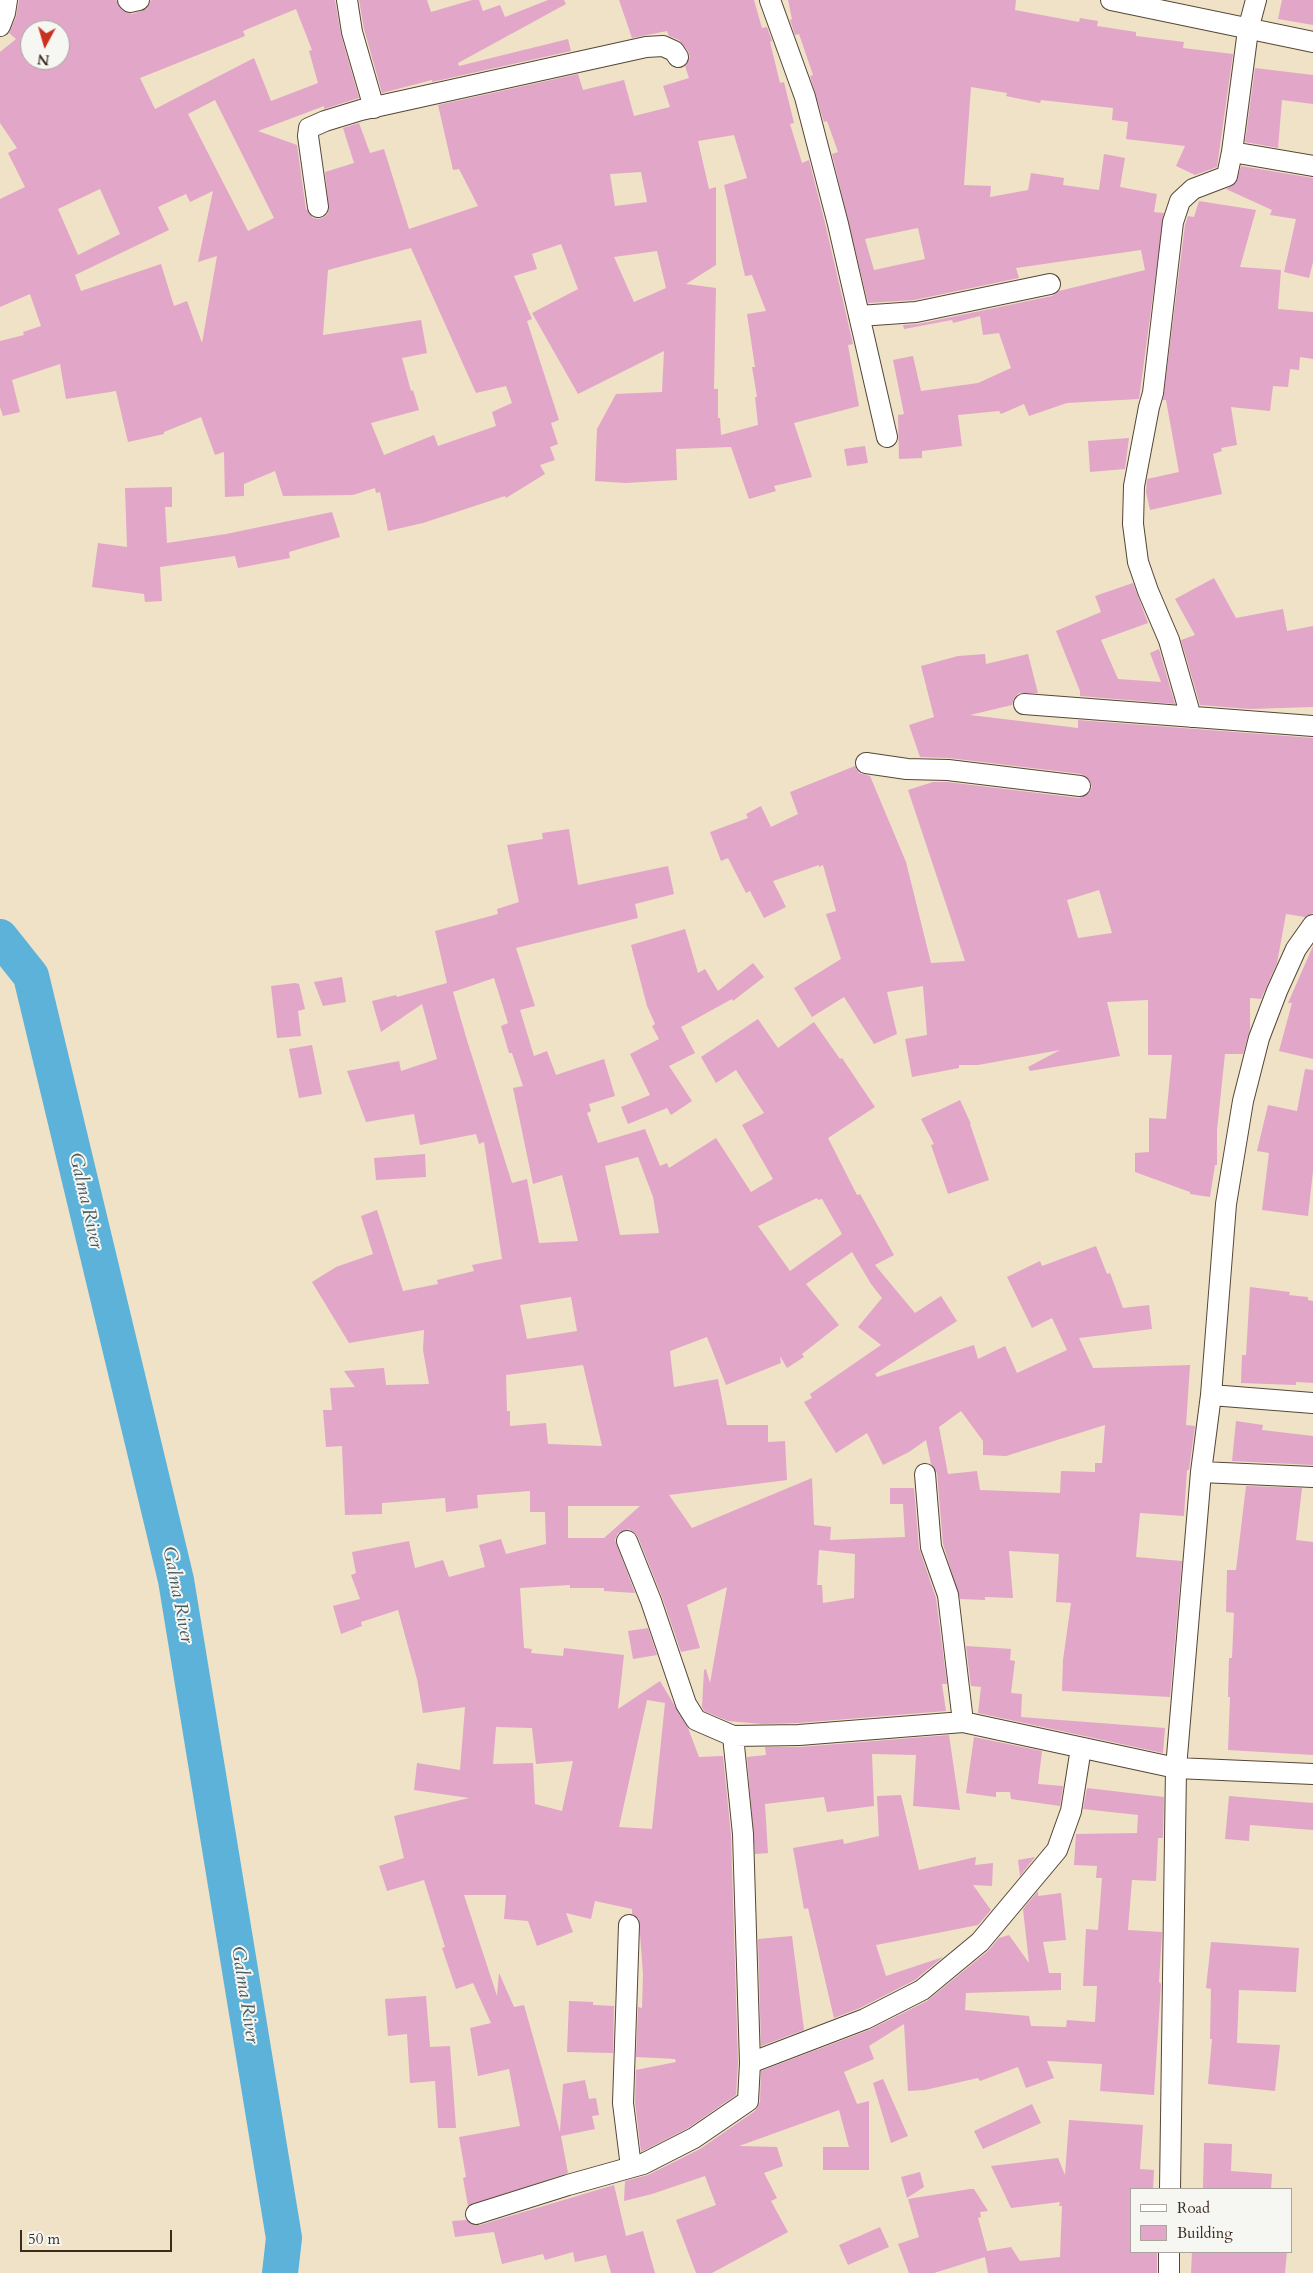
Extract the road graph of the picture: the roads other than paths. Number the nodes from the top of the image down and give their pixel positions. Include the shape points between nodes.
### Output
1 (7, 0) edge
2 (128, 0) edge
3 (139, 0) edge
4 (347, 0) edge
5 (770, 0) edge
6 (1111, 0) edge
7 (1256, 0) edge
8 (0, 26) edge
9 (1248, 30) junction
10 (1313, 42) edge
11 (678, 57) dead end
12 (374, 108) junction
13 (1232, 152) junction
14 (1313, 166) edge
15 (318, 207) dead end
16 (1050, 284) dead end
17 (859, 316) junction
18 (887, 437) dead end
19 (1024, 704) dead end
20 (1191, 717) junction
21 (1313, 726) edge
22 (866, 762) dead end
23 (1080, 786) dead end
24 (1313, 925) edge
25 (1210, 1395) junction
26 (1313, 1403) edge
27 (1201, 1472) junction
28 (925, 1474) dead end
29 (1313, 1477) edge
30 (627, 1541) dead end
31 (963, 1722) junction
32 (733, 1736) junction
33 (1081, 1748) junction
34 (1176, 1768) junction
35 (1313, 1774) edge
36 (629, 1925) dead end
37 (750, 2062) junction
38 (631, 2167) junction
39 (1170, 2188) edge
40 (476, 2214) dead end
41 (1169, 2253) edge
42 (1169, 2273) edge

1 - 8 street
2 - 3 street
4 - 12 street via 352,32
5 - 17 street via 805,97
6 - 9 street
7 - 9 street
9 - 10 street
9 - 13 street
11 - 12 street via 663,46 646,47
12 - 15 street via 309,128
13 - 14 street
13 - 20 street via 1227,176 1192,190 1180,201 1173,222 1153,393 1134,486 1133,524 1138,562 1169,640
16 - 17 street via 916,312
17 - 18 street
19 - 20 street
20 - 21 street
22 - 23 street
24 - 25 street via 1296,949 1277,991 1259,1038 1243,1101 1226,1204
25 - 26 street
25 - 27 street
27 - 29 street
27 - 34 street
28 - 31 street via 931,1547 948,1595
30 - 32 street via 686,1704 696,1720
31 - 32 street
31 - 33 street
32 - 37 street via 743,1834
33 - 34 street
33 - 37 street via 1071,1811 1057,1850 980,1942 922,1990 864,2019
34 - 35 street
34 - 39 street
36 - 38 street via 623,2103
37 - 38 street via 748,2101 694,2138
38 - 40 street
41 - 42 street

